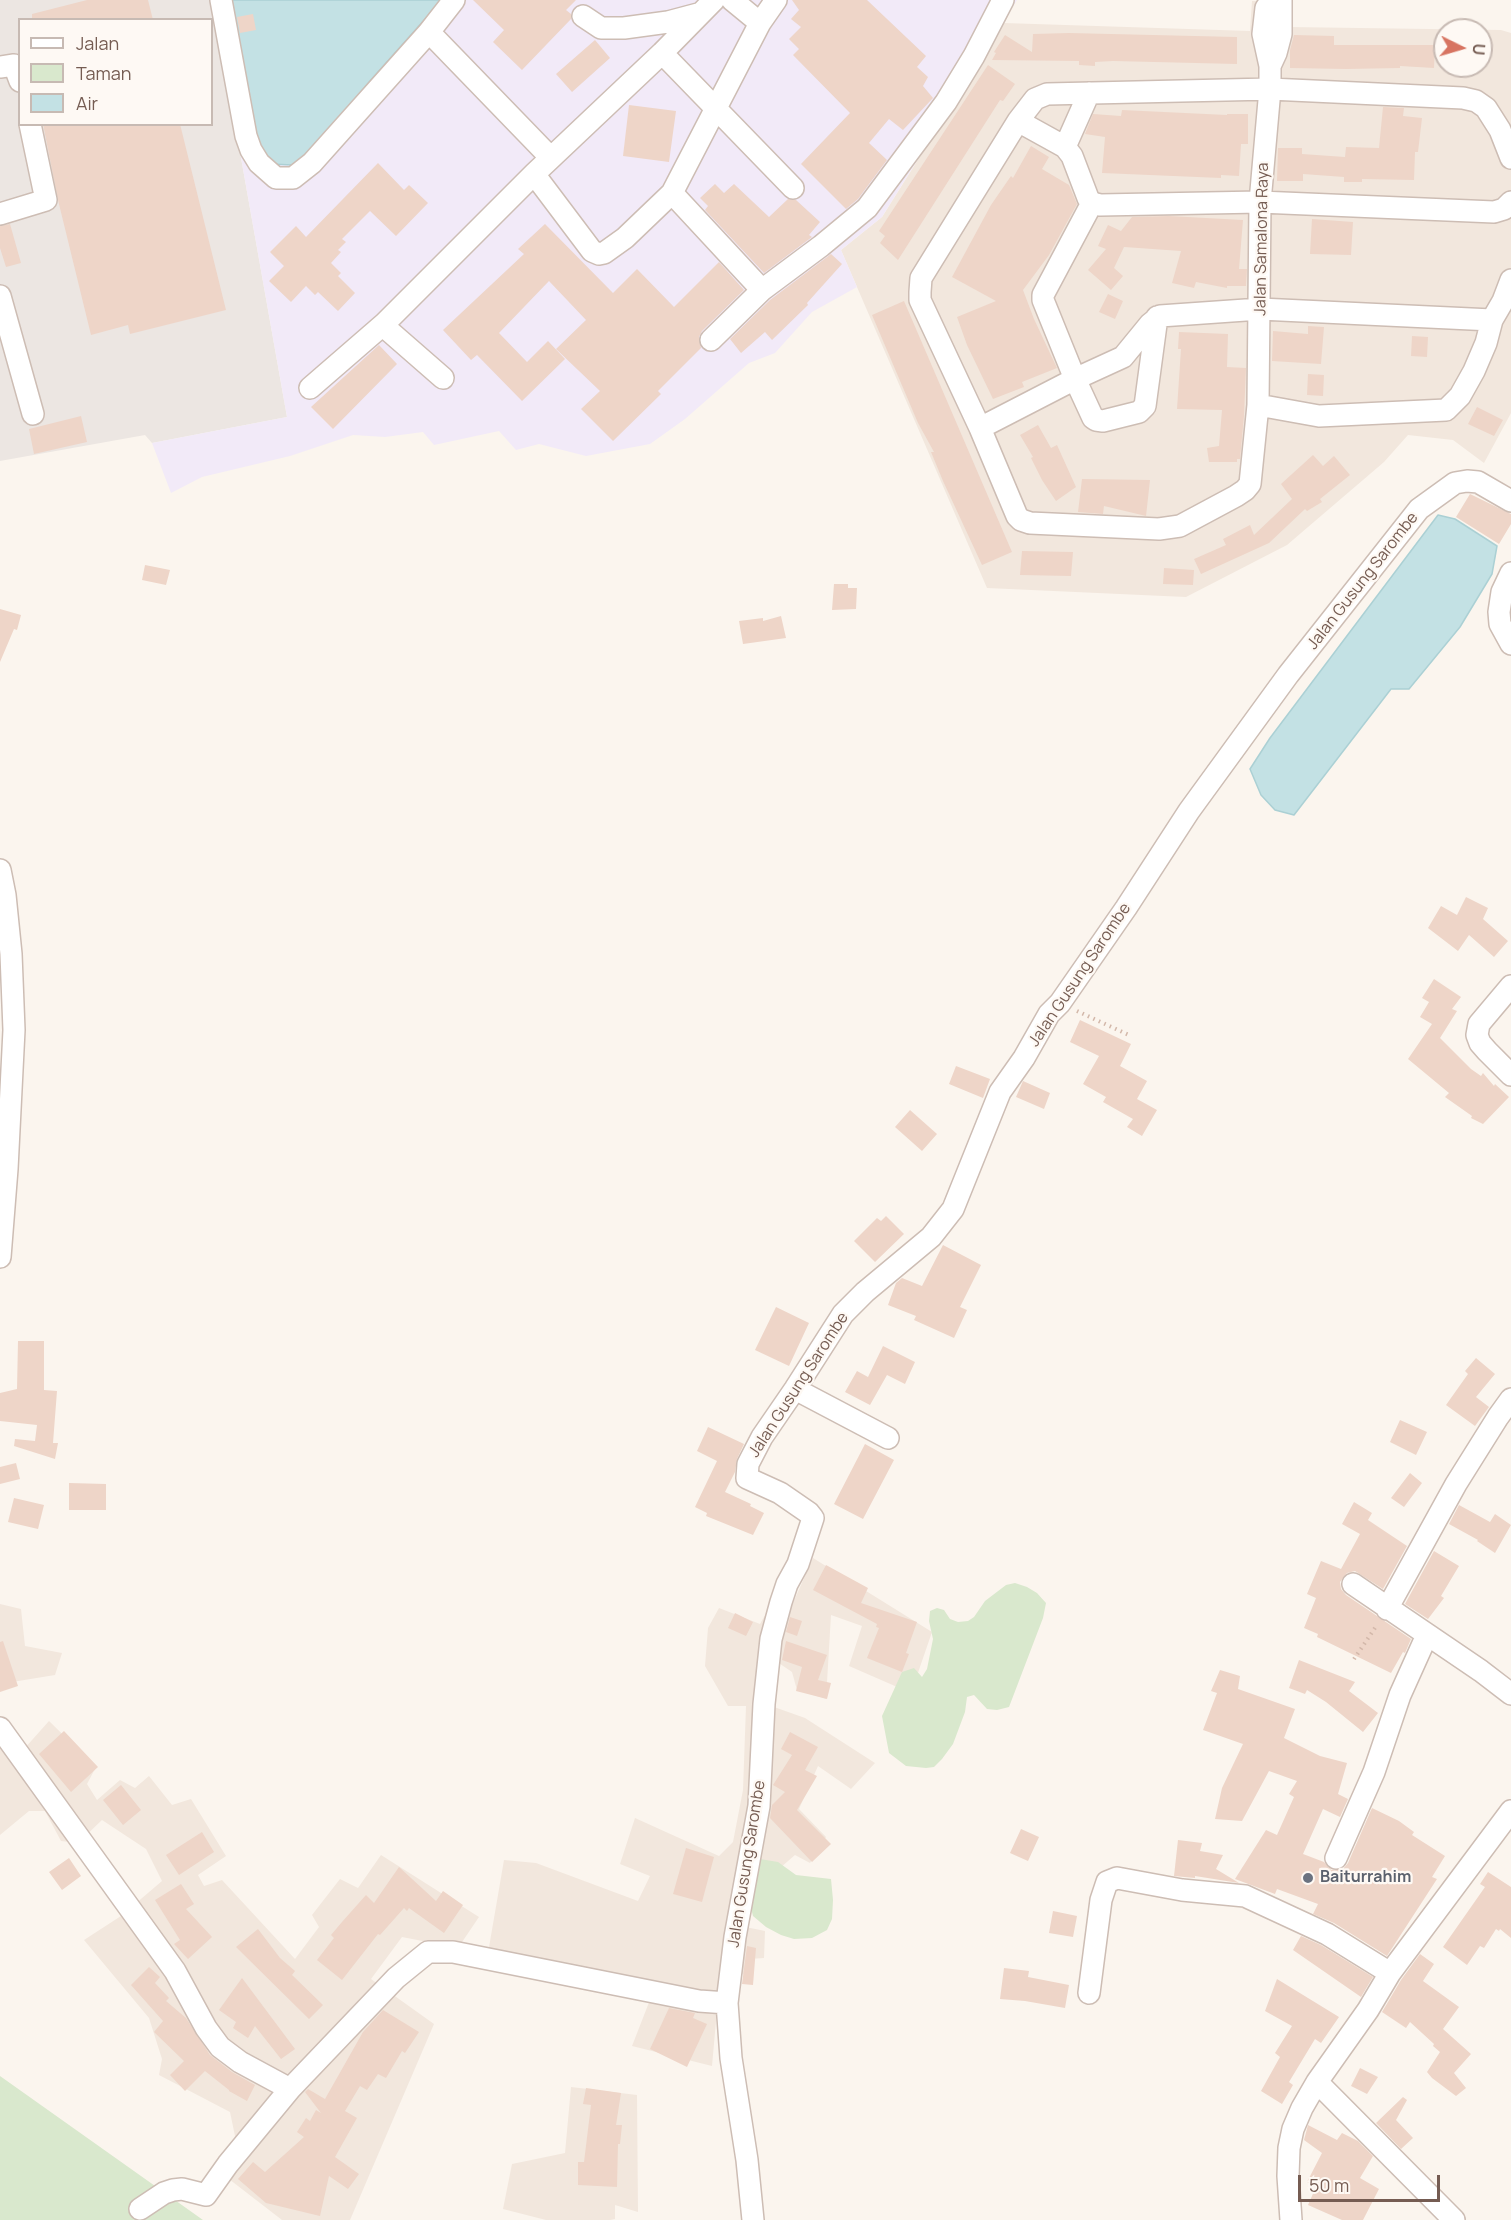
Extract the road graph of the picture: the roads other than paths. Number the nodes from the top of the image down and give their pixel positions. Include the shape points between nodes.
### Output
1 (221, 0) edge
2 (454, 0) edge
3 (732, 0) edge
4 (776, 0) edge
5 (1003, 0) edge
6 (1272, 0) edge
7 (1281, 0) edge
8 (706, 7) edge
9 (583, 16) dead end
10 (760, 23) junction
11 (429, 32) junction
12 (662, 53) junction
13 (1270, 66) junction
14 (0, 67) edge
15 (18, 74) edge
16 (1269, 89) junction
17 (1089, 93) junction
18 (716, 108) junction
19 (1018, 121) junction
20 (30, 126) edge
21 (1065, 147) junction
22 (551, 158) junction
23 (1511, 158) edge
24 (534, 174) junction
25 (793, 188) dead end
26 (672, 193) junction
27 (1260, 202) junction
28 (1092, 203) junction
29 (1510, 208) edge
30 (0, 214) edge
31 (1511, 280) edge
32 (762, 290) junction
33 (0, 296) edge
34 (1260, 309) junction
35 (1157, 317) junction
36 (1492, 320) junction
37 (385, 323) junction
38 (711, 340) dead end
39 (443, 378) dead end
40 (1075, 379) junction
41 (310, 388) dead end
42 (1258, 405) junction
43 (33, 414) dead end
44 (980, 428) junction
45 (1511, 501) edge
46 (1511, 573) edge
47 (1511, 644) edge
48 (0, 870) edge
49 (1511, 986) edge
50 (1511, 1075) edge
51 (0, 1257) edge
52 (795, 1389) junction
53 (1511, 1399) edge
54 (888, 1438) dead end
55 (1353, 1584) dead end
56 (1387, 1609) junction
57 (1427, 1635) junction
58 (1511, 1694) edge
59 (0, 1728) edge
60 (1511, 1811) edge
61 (1336, 1858) dead end
62 (1390, 1973) junction
63 (1089, 1993) dead end
64 (727, 2003) junction
65 (1317, 2082) junction
66 (290, 2090) junction
67 (140, 2209) dead end
68 (753, 2220) edge
69 (1291, 2220) edge
70 (1454, 2220) edge

1 - 11 street via 246,136 259,163 276,178 293,178 312,163
2 - 11 street
3 - 10 street
4 - 10 street
5 - 32 street via 946,102 867,208
6 - 13 street, Jalan Samalona Raya via 1266,8 1263,34
7 - 13 street via 1281,34
8 - 9 street via 668,22 616,28 601,28
8 - 12 street
10 - 18 street
11 - 22 street
12 - 18 street
12 - 22 street
13 - 16 street, Jalan Samalona Raya
14 - 15 street via 15,64
16 - 17 street
16 - 23 street via 1476,101 1495,120
16 - 27 street, Jalan Samalona Raya
17 - 19 street via 1042,95
17 - 21 street
18 - 25 street
18 - 26 street
19 - 21 street
19 - 44 street via 921,278 920,300
20 - 30 street via 46,200
21 - 28 street
22 - 24 street
24 - 26 street via 599,254 625,238
24 - 37 street
26 - 32 street
27 - 28 street
27 - 29 street via 1494,212
27 - 34 street, Jalan Samalona Raya
28 - 40 street via 1043,295
31 - 36 street
32 - 38 street
33 - 43 street
34 - 35 street
34 - 36 street
34 - 42 street, Jalan Samalona Raya
35 - 40 street via 1123,357
35 - 40 street via 1142,410 1096,420
36 - 42 street via 1474,371 1460,396 1446,410 1319,416
37 - 39 street via 386,329
37 - 41 street
40 - 44 street
42 - 44 street, Jalan Samalona Raya via 1252,481 1245,490 1180,526 1159,529 1030,523 1017,516
45 - 52 street, Jalan Gusung Sarombe via 1478,482 1467,481 1455,483 1419,509 1288,675 1049,1014 1000,1092 952,1209 930,1237 843,1314
46 - 47 street via 1502,592 1499,612 1500,624
48 - 51 street via 11,954 14,1030
49 - 50 street via 1479,1024 1477,1035 1487,1052
52 - 54 street
52 - 64 street, Jalan Gusung Sarombe via 748,1464 747,1478 780,1493 813,1518 771,1639 759,1806
53 - 56 street via 1456,1484
55 - 56 street
56 - 57 street
57 - 58 street
57 - 61 street
59 - 66 street via 175,1971 220,2047
60 - 62 street
62 - 63 street via 1327,1934 1245,1896 1117,1878 1107,1882 1101,1900
62 - 65 street
64 - 66 street via 699,2001 437,1950 428,1952 396,1978
64 - 68 street, Jalan Gusung Sarombe
65 - 69 street via 1293,2129 1289,2148
65 - 70 street
66 - 67 street via 206,2195 173,2190

